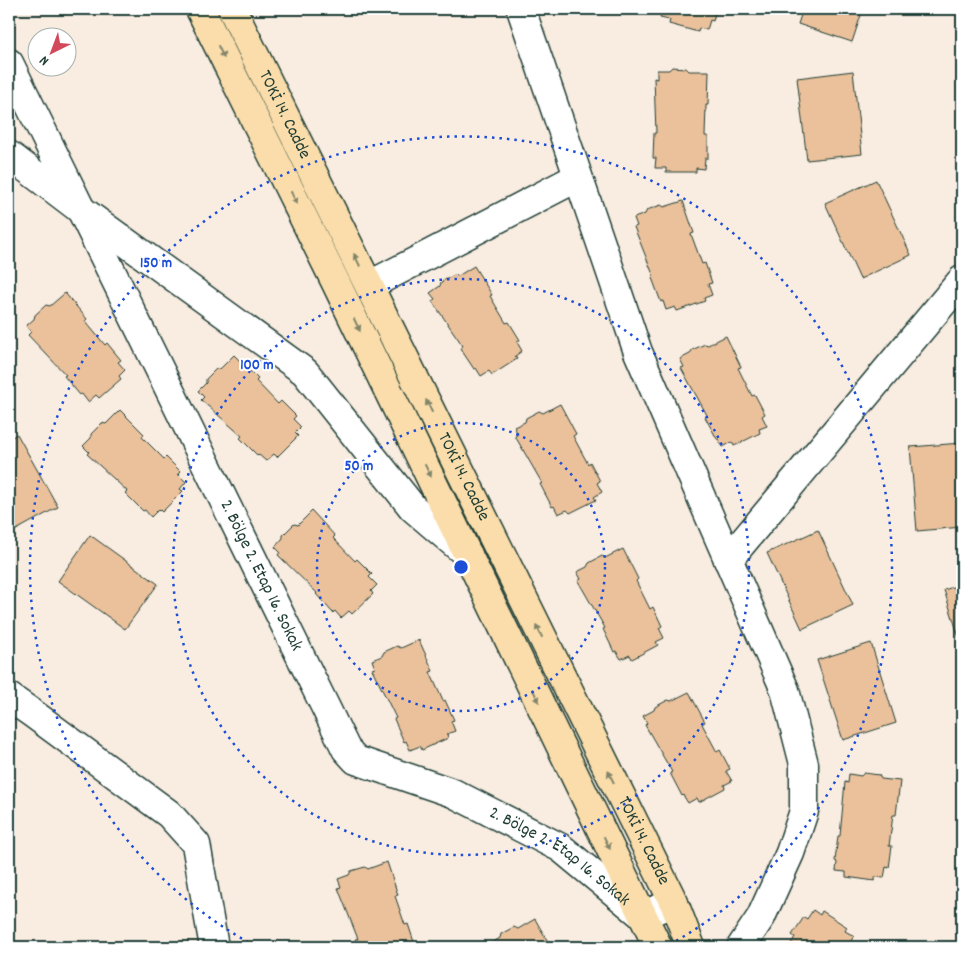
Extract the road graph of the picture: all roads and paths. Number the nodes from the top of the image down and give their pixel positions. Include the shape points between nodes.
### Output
1 (200, 9) edge
2 (232, 9) edge
3 (521, 9) edge
4 (9, 62) edge
5 (9, 155) edge
6 (578, 177) junction
7 (80, 209) junction
8 (962, 280) edge
9 (370, 285) junction
10 (468, 555) junction
11 (728, 560) junction
12 (9, 697) edge
13 (674, 903) junction
14 (642, 915) junction
15 (214, 947) edge
16 (658, 947) edge
17 (691, 947) edge
18 (741, 947) edge

1 -> 10 main road, TOKİ 14. Cadde
9 -> 2 main road, TOKİ 14. Cadde
3 - 6 street
4 - 7 street, 2. Bölge 2. Etap 16. Sokak
5 - 7 street
6 - 9 street
6 - 11 street via 638,352
7 - 10 street via 305,372 413,508
7 - 14 street, 2. Bölge 2. Etap 16. Sokak via 346,749 356,760 453,793 561,848
8 - 11 street
13 -> 9 main road, TOKİ 14. Cadde
10 -> 14 main road, TOKİ 14. Cadde
11 - 18 street via 785,690 804,764 804,811 790,853 761,917
12 - 15 street via 169,814 196,844
13 - 14 street, 2. Bölge 2. Etap 16. Sokak
13 - 17 main road, TOKİ 14. Cadde
14 - 16 main road, TOKİ 14. Cadde

